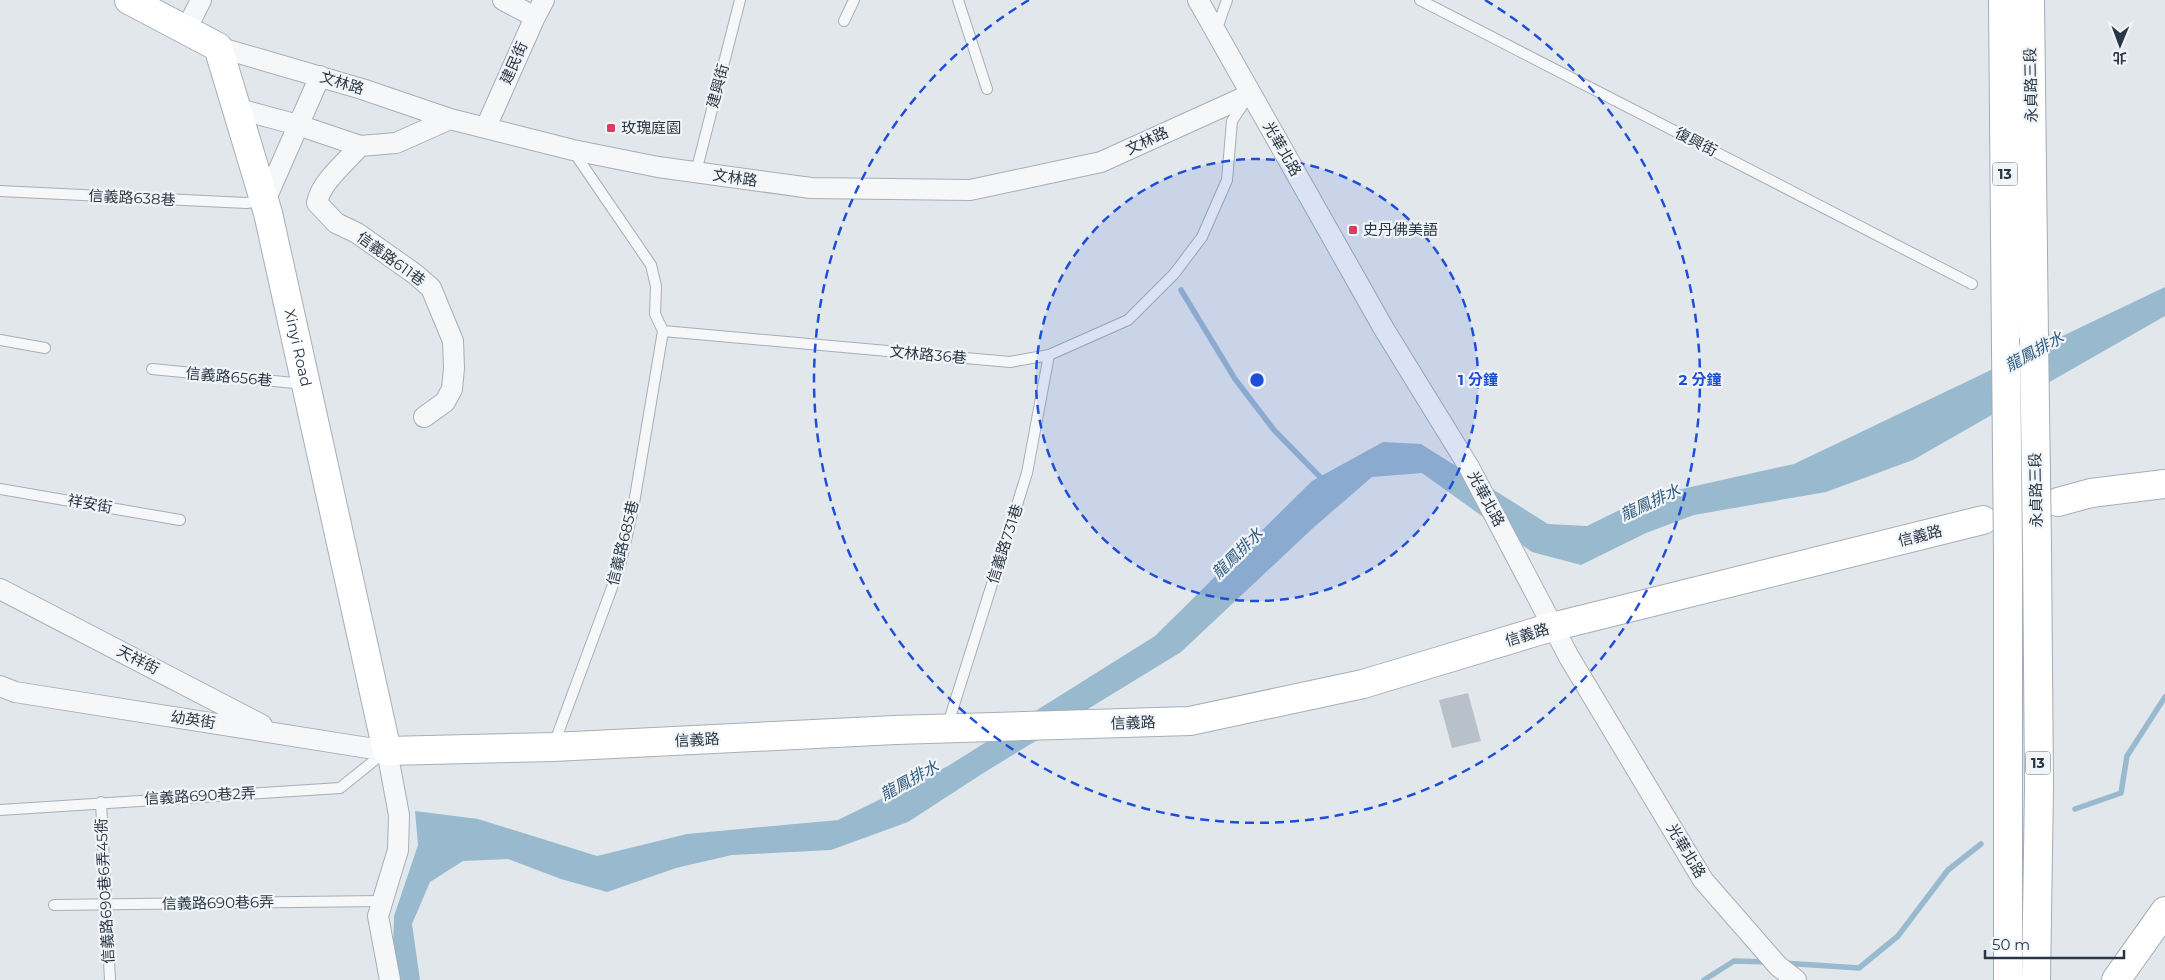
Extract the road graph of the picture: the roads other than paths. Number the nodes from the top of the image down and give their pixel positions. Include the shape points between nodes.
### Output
1 (129, 0) edge
2 (201, 0) edge
3 (503, 0) edge
4 (740, 0) edge
5 (854, 0) edge
6 (958, 0) edge
7 (1198, 0) edge
8 (1227, 0) edge
9 (1420, 0) edge
10 (2003, 0) edge
11 (2030, 0) edge
12 (540, 9) edge
13 (844, 21) dead end
14 (186, 30) junction
15 (1216, 32) junction
16 (218, 46) junction
17 (320, 76) junction
18 (987, 89) dead end
19 (1251, 94) junction
20 (238, 109) junction
21 (450, 119) junction
22 (298, 124) junction
23 (486, 127) junction
24 (360, 146) junction
25 (572, 150) junction
26 (696, 172) junction
27 (0, 191) edge
28 (265, 201) junction
29 (1972, 284) dead end
30 (663, 331) junction
31 (0, 340) edge
32 (45, 348) dead end
33 (1049, 355) junction
34 (152, 369) dead end
35 (305, 384) junction
36 (424, 417) dead end
37 (2165, 484) edge
38 (0, 489) edge
39 (2058, 502) dead end
40 (180, 520) dead end
41 (1983, 520) dead end
42 (0, 589) edge
43 (1552, 627) junction
44 (0, 686) edge
45 (946, 728) junction
46 (276, 732) junction
47 (553, 747) junction
48 (387, 751) junction
49 (101, 802) junction
50 (0, 810) edge
51 (382, 901) junction
52 (106, 904) junction
53 (54, 905) dead end
54 (2165, 911) edge
55 (110, 980) edge
56 (390, 980) edge
57 (1796, 980) edge
58 (2008, 980) edge
59 (2036, 980) edge
60 (2116, 980) edge

1 - 14 street
2 - 14 street
3 - 12 street
4 - 26 lane, 建興街
5 - 13 lane
6 - 18 lane
7 - 15 street, 光華北路
8 - 15 lane
9 - 29 lane, 復興街
10 - 58 street, 永貞路三段 / 13, bridge
11 - 59 street, 永貞路三段 / 13, bridge via 2039,796
12 - 23 street, 建民街
14 - 16 street
15 - 19 street, 光華北路
16 - 17 street, 文林路
16 - 20 street, Xinyi Road
17 - 21 street, 文林路
17 - 22 street
19 - 26 street, 文林路 via 1101,162 970,190 811,188
19 - 33 lane, 文林路36巷 via 1232,121 1227,180 1202,237 1174,274 1128,320
19 - 43 street, 光華北路 via 1384,329 1469,467
20 - 22 street
20 - 28 street, Xinyi Road
21 - 23 street, 文林路
21 - 24 street via 396,143
22 - 24 street
22 - 28 street
23 - 25 street, 文林路
24 - 36 street, 信義路611巷 via 329,181 317,203 336,223 357,233 431,288 453,341 454,368 452,389 446,402
25 - 26 street, 文林路
25 - 30 lane via 652,265 656,286 655,314
27 - 28 lane, 信義路638巷 via 246,203
28 - 35 street, Xinyi Road
30 - 33 lane, 文林路36巷 via 1010,362
30 - 47 lane, 信義路685巷 via 633,509 620,566
31 - 32 lane
33 - 45 lane, 信義路731巷 via 1027,473
34 - 35 lane, 信義路656巷
35 - 48 street, Xinyi Road
37 - 39 street via 2091,493
38 - 40 lane, 祥安街
41 - 43 street, 信義路
42 - 46 street, 天祥街
43 - 45 street, 信義路 via 1363,684 1190,721
43 - 57 street, 光華北路 via 1703,880 1778,966
44 - 46 street, 幼英街 via 15,692
45 - 47 street, 信義路
46 - 48 street, 幼英街
47 - 48 street, 信義路
48 - 49 lane, 信義路690巷2弄 via 340,788
48 - 51 street via 399,815 398,850
49 - 50 lane, 信義路690巷2弄
49 - 52 lane, 信義路690巷6弄45衖
51 - 52 lane, 信義路690巷6弄
51 - 56 street via 378,916
52 - 53 lane, 信義路690巷6弄
52 - 55 lane, 信義路690巷6弄45衖
54 - 60 street

